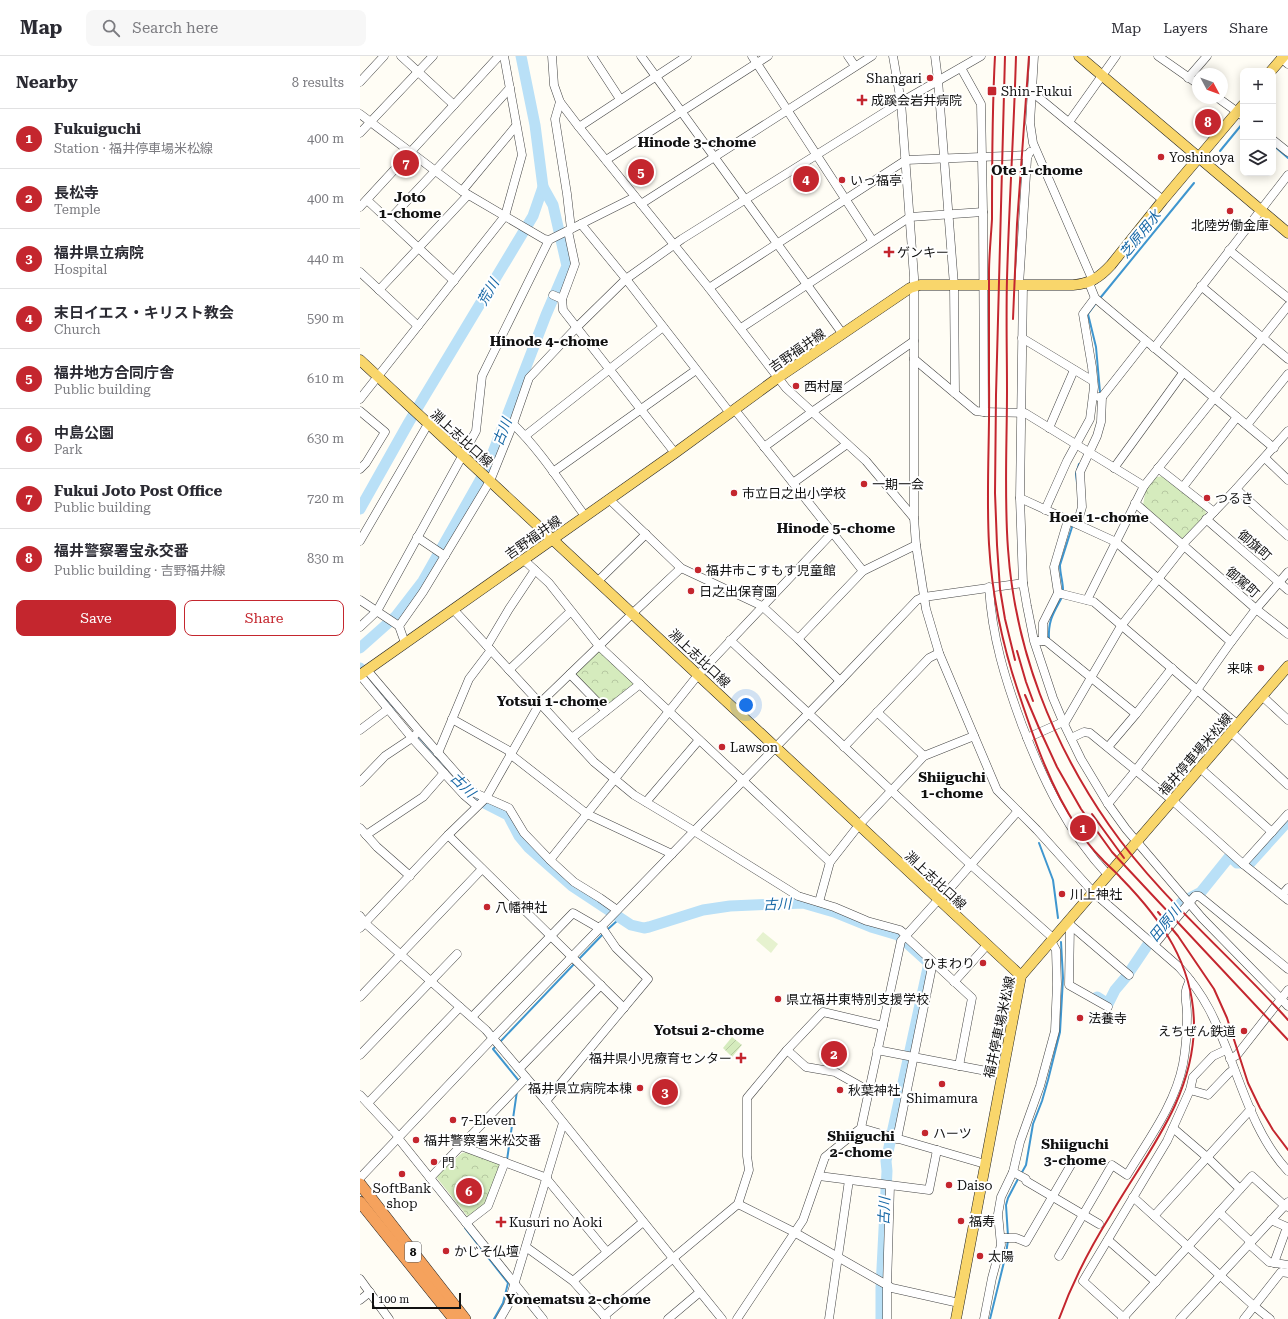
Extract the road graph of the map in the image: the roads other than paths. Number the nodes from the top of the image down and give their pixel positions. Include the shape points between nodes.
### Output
1 (384, 56) edge
2 (401, 56) edge
3 (433, 56) edge
4 (499, 56) edge
5 (504, 56) edge
6 (552, 56) edge
7 (592, 56) edge
8 (641, 56) edge
9 (687, 56) edge
10 (768, 56) edge
11 (848, 56) edge
12 (872, 56) edge
13 (893, 56) edge
14 (935, 56) edge
15 (1034, 56) edge
16 (1079, 56) edge
17 (1116, 56) edge
18 (1159, 56) edge
19 (1207, 56) edge
20 (976, 57) edge
21 (1284, 59) edge
22 (754, 60) edge
23 (855, 66) junction
24 (961, 68) junction
25 (1274, 68) edge
26 (418, 72) junction
27 (656, 76) junction
28 (1103, 76) junction
29 (1188, 78) junction
30 (938, 80) junction
31 (1192, 80) edge
32 (360, 82) edge
33 (510, 88) junction
34 (1032, 92) junction
35 (620, 100) junction
36 (560, 102) junction
37 (901, 102) junction
38 (1228, 104) edge
39 (454, 105) junction
40 (788, 110) junction
41 (1240, 110) edge
42 (682, 112) junction
43 (1240, 112) edge
44 (360, 114) edge
45 (370, 122) junction
46 (1069, 122) junction
47 (516, 126) junction
48 (579, 127) junction
49 (360, 133) edge
50 (1276, 142) edge
51 (1036, 149) junction
52 (411, 152) junction
53 (1288, 152) edge
54 (816, 155) junction
55 (1028, 155) junction
56 (714, 157) junction
57 (982, 157) junction
58 (1198, 157) junction
59 (944, 159) junction
60 (606, 160) junction
61 (906, 160) junction
62 (435, 171) junction
63 (1288, 175) edge
64 (465, 193) junction
65 (745, 199) junction
66 (367, 200) junction
67 (638, 200) junction
68 (845, 200) junction
69 (1163, 200) junction
70 (360, 207) edge
71 (1261, 209) junction
72 (983, 212) junction
73 (948, 214) junction
74 (505, 216) junction
75 (910, 217) junction
76 (389, 220) junction
77 (581, 224) junction
78 (568, 231) junction
79 (1288, 233) edge
80 (552, 238) junction
81 (872, 240) junction
82 (673, 244) junction
83 (778, 244) junction
84 (418, 248) junction
85 (1229, 250) junction
86 (360, 272) edge
87 (626, 279) junction
88 (454, 281) junction
89 (1091, 282) junction
90 (807, 284) junction
91 (984, 284) junction
92 (954, 285) junction
93 (1021, 285) junction
94 (914, 286) junction
95 (1201, 286) junction
96 (709, 288) junction
97 (379, 290) junction
98 (1095, 298) junction
99 (1288, 298) edge
100 (1288, 306) edge
101 (418, 326) junction
102 (577, 327) junction
103 (663, 327) junction
104 (741, 328) junction
105 (842, 333) junction
106 (1022, 338) junction
107 (1263, 338) junction
108 (914, 341) junction
109 (1146, 341) junction
110 (1154, 348) junction
111 (1288, 358) edge
112 (360, 360) edge
113 (914, 360) junction
114 (609, 368) junction
115 (696, 370) junction
116 (1074, 370) junction
117 (1183, 373) junction
118 (1288, 374) edge
119 (378, 377) junction
120 (779, 377) junction
121 (1093, 381) junction
122 (954, 393) junction
123 (1093, 395) junction
124 (1102, 397) junction
125 (1215, 398) junction
126 (360, 399) edge
127 (640, 409) junction
128 (360, 411) edge
129 (733, 412) junction
130 (812, 412) junction
131 (984, 412) junction
132 (1022, 412) junction
133 (1237, 418) junction
134 (428, 424) junction
135 (513, 424) junction
136 (1247, 425) junction
137 (1049, 428) junction
138 (1288, 431) edge
139 (525, 436) junction
140 (847, 444) junction
141 (1077, 444) junction
142 (764, 447) junction
143 (1274, 448) junction
144 (1090, 452) junction
145 (675, 453) junction
146 (462, 456) junction
147 (1264, 458) junction
148 (1114, 468) junction
149 (1158, 468) junction
150 (360, 469) edge
151 (553, 472) junction
152 (486, 477) junction
153 (1288, 480) edge
154 (793, 483) junction
155 (1144, 486) junction
156 (1183, 487) junction
157 (1236, 489) junction
158 (1020, 498) junction
159 (609, 499) junction
160 (1135, 503) junction
161 (1045, 510) junction
162 (1214, 512) junction
163 (585, 516) junction
164 (914, 518) junction
165 (1206, 519) junction
166 (1068, 520) junction
167 (1077, 524) junction
168 (833, 532) junction
169 (646, 534) junction
170 (1288, 536) edge
171 (417, 537) junction
172 (552, 539) junction
173 (360, 541) edge
174 (1116, 542) junction
175 (916, 546) junction
176 (1184, 546) junction
177 (441, 554) junction
178 (524, 560) junction
179 (681, 568) junction
180 (535, 570) junction
181 (862, 571) junction
182 (1288, 572) edge
183 (1158, 579) junction
184 (598, 581) junction
185 (1279, 582) junction
186 (1023, 583) junction
187 (989, 587) junction
188 (1288, 590) edge
189 (1058, 593) junction
190 (924, 596) junction
191 (360, 600) edge
192 (1087, 600) junction
193 (762, 606) junction
194 (453, 609) junction
195 (1256, 609) junction
196 (377, 611) junction
197 (571, 611) junction
198 (633, 613) junction
199 (394, 623) junction
200 (1122, 626) junction
201 (360, 627) edge
202 (1288, 634) edge
203 (798, 639) junction
204 (730, 640) junction
205 (1039, 641) junction
206 (1231, 642) junction
207 (405, 643) junction
208 (599, 646) junction
209 (489, 648) junction
210 (940, 652) junction
211 (1172, 668) junction
212 (509, 670) junction
213 (1286, 671) edge
214 (362, 673) edge
215 (570, 674) junction
216 (698, 674) junction
217 (1091, 678) junction
218 (840, 681) junction
219 (640, 684) junction
220 (1198, 690) junction
221 (1262, 696) junction
222 (540, 703) junction
223 (388, 709) junction
224 (606, 711) junction
225 (668, 711) junction
226 (878, 712) junction
227 (808, 713) junction
228 (1136, 714) junction
229 (452, 719) junction
230 (1288, 720) edge
231 (1063, 723) junction
232 (1234, 728) junction
233 (360, 730) edge
234 (419, 731) junction
235 (974, 736) junction
236 (412, 738) junction
237 (572, 738) junction
238 (1027, 738) junction
239 (1070, 738) junction
240 (699, 740) junction
241 (844, 746) junction
242 (775, 747) junction
243 (1108, 747) junction
244 (438, 753) junction
245 (511, 753) junction
246 (924, 756) junction
247 (1200, 768) junction
248 (1136, 770) junction
249 (444, 774) junction
250 (614, 779) junction
251 (742, 780) junction
252 (360, 782) edge
253 (1288, 785) edge
254 (892, 791) junction
255 (486, 798) junction
256 (1172, 800) junction
257 (646, 802) junction
258 (1108, 804) junction
259 (477, 806) junction
260 (1018, 811) junction
261 (587, 814) junction
262 (1288, 814) edge
263 (859, 826) junction
264 (360, 828) edge
265 (694, 831) junction
266 (1272, 832) junction
267 (366, 835) junction
268 (448, 835) junction
269 (1136, 842) junction
270 (672, 854) junction
271 (550, 860) junction
272 (830, 862) junction
273 (1243, 864) junction
274 (971, 865) junction
275 (482, 868) junction
276 (1108, 875) junction
277 (410, 876) junction
278 (1288, 888) edge
279 (1094, 892) junction
280 (1285, 898) edge
281 (939, 900) junction
282 (819, 902) junction
283 (1189, 903) junction
284 (617, 910) junction
285 (362, 922) edge
286 (1069, 924) junction
287 (600, 927) junction
288 (905, 935) junction
289 (550, 936) junction
290 (1052, 940) junction
291 (987, 945) junction
292 (1154, 945) junction
293 (401, 954) junction
294 (457, 954) dead end
295 (572, 957) junction
296 (933, 962) junction
297 (1288, 968) edge
298 (1129, 975) dead end
299 (1021, 976) junction
300 (1190, 980) junction
301 (431, 981) junction
302 (954, 982) junction
303 (1063, 984) junction
304 (601, 985) junction
305 (1288, 990) edge
306 (360, 997) edge
307 (1281, 999) junction
308 (1288, 1006) edge
309 (460, 1007) junction
310 (1108, 1007) dead end
311 (624, 1008) junction
312 (472, 1017) junction
313 (883, 1026) junction
314 (493, 1038) junction
315 (787, 1050) junction
316 (877, 1050) junction
317 (1226, 1050) junction
318 (360, 1055) edge
319 (913, 1057) junction
320 (1230, 1059) junction
321 (959, 1066) junction
322 (1234, 1068) junction
323 (519, 1069) junction
324 (1002, 1074) junction
325 (526, 1078) junction
326 (1190, 1090) junction
327 (869, 1091) junction
328 (360, 1095) edge
329 (546, 1102) junction
330 (368, 1103) junction
331 (1251, 1109) junction
332 (563, 1123) junction
333 (861, 1128) junction
334 (1173, 1128) junction
335 (398, 1138) junction
336 (897, 1138) junction
337 (461, 1146) junction
338 (937, 1150) junction
339 (1208, 1158) junction
340 (505, 1162) junction
341 (1072, 1163) dead end
342 (985, 1164) junction
343 (1288, 1170) edge
344 (1013, 1172) junction
345 (818, 1176) junction
346 (360, 1178) edge
347 (430, 1178) junction
348 (547, 1178) junction
349 (849, 1180) junction
350 (360, 1184) edge
351 (890, 1186) junction
352 (1240, 1189) junction
353 (1052, 1196) junction
354 (1133, 1197) junction
355 (360, 1202) edge
356 (738, 1204) junction
357 (1287, 1205) edge
358 (1219, 1212) junction
359 (1083, 1215) junction
360 (1154, 1216) junction
361 (1271, 1220) junction
362 (466, 1222) junction
363 (643, 1222) junction
364 (1099, 1224) dead end
365 (794, 1232) junction
366 (1001, 1238) junction
367 (1108, 1240) junction
368 (1250, 1243) junction
369 (1188, 1246) junction
370 (526, 1247) junction
371 (607, 1252) junction
372 (1059, 1256) dead end
373 (837, 1257) junction
374 (673, 1259) junction
375 (1274, 1263) junction
376 (1288, 1265) edge
377 (1288, 1273) edge
378 (1220, 1275) junction
379 (360, 1279) edge
380 (573, 1281) junction
381 (1156, 1282) junction
382 (514, 1284) junction
383 (887, 1286) junction
384 (370, 1292) junction
385 (700, 1292) junction
386 (360, 1300) edge
387 (959, 1303) junction
388 (1254, 1306) junction
389 (605, 1317) edge
390 (1123, 1318) edge
391 (389, 1319) edge
392 (454, 1319) edge
393 (465, 1319) edge
394 (500, 1319) edge
395 (543, 1319) edge
396 (668, 1319) edge
397 (722, 1319) edge
398 (737, 1319) edge
399 (829, 1319) edge
400 (887, 1319) edge
401 (956, 1319) edge
402 (984, 1319) edge
403 (1180, 1319) edge
404 (1244, 1319) edge
405 (1270, 1319) edge

1 - 32 street
2 - 26 street
3 - 26 street
4 - 39 street
5 - 33 street
6 - 36 street via 554,85
7 - 35 street
8 - 27 street
9 - 27 street
10 - 22 street
11 - 23 street
12 - 23 street
13 - 37 street
14 - 30 street
15 - 34 street
16 - 28 main road
17 - 28 street
18 - 29 street
19 - 29 street
20 - 24 street
21 - 25 main road
22 - 40 street
22 - 42 street
23 - 40 street
24 - 30 street
24 - 57 street via 981,104
26 - 39 street
26 - 45 street
27 - 35 street
27 - 42 street
28 - 46 street
28 - 58 main road
29 - 31 street
30 - 37 street
30 - 59 street
33 - 47 street
33 - 62 street
34 - 46 street
34 - 51 street via 1030,123
35 - 48 street
36 - 48 street
36 - 78 street via 555,119 567,194
37 - 54 street
37 - 61 street
38 - 41 street
39 - 52 street
40 - 54 street
40 - 56 street
42 - 56 street
42 - 60 street
43 - 58 main road
44 - 45 street
45 - 49 street
45 - 52 street
46 - 69 street
47 - 64 street
47 - 74 street via 522,155
48 - 60 street
50 - 53 street
51 - 55 street
51 - 89 street
52 - 62 street
52 - 66 street
54 - 65 street
54 - 68 street
55 - 57 street
55 - 93 street
56 - 65 street
56 - 67 street
57 - 59 street
57 - 72 street
58 - 69 main road
58 - 71 main road
59 - 61 street
59 - 73 street
60 - 67 street
61 - 68 street
61 - 75 street
62 - 64 street
62 - 76 street
63 - 71 street
64 - 74 street
64 - 84 street
65 - 82 street
65 - 83 street
66 - 70 street
66 - 76 street
67 - 77 street
67 - 82 street
68 - 81 street
68 - 83 street
69 - 89 main road via 1111,265
71 - 79 main road
71 - 85 street
72 - 73 street
72 - 91 street
73 - 75 street
73 - 92 street
74 - 80 street via 544,239
74 - 88 street
75 - 81 street
75 - 94 street
76 - 84 street
77 - 78 street
77 - 87 street
78 - 80 street
78 - 102 street via 575,264 558,297 563,310
80 - 146 street via 482,376 476,431
81 - 90 street
82 - 87 street
82 - 96 street
83 - 90 street
83 - 96 street
84 - 88 street
84 - 97 street
85 - 95 street
85 - 99 street
86 - 97 street
87 - 102 street
87 - 103 street
88 - 101 street
89 - 93 main road via 1073,285
89 - 98 street
90 - 104 street
90 - 105 street
91 - 92 main road
91 - 93 main road
91 - 131 street
92 - 94 main road
92 - 122 street
93 - 106 street
94 - 105 main road, 吉野福井線
94 - 108 street
95 - 107 street
95 - 110 street
96 - 104 street
97 - 101 street
98 - 109 street
98 - 121 street via 1083,314
100 - 107 street
101 - 119 street
102 - 114 street
102 - 135 street via 529,378
103 - 114 street
103 - 115 street
104 - 120 street
105 - 120 main road, 吉野福井線
106 - 116 street
106 - 132 street
107 - 111 street
107 - 125 street
108 - 113 street
108 - 130 street
109 - 110 street
109 - 124 street
110 - 117 street
112 - 119 main road, 淵上志比口線
113 - 122 street
113 - 164 street
114 - 127 street
114 - 139 street
115 - 127 street
115 - 129 street
116 - 121 street
116 - 137 street
117 - 125 street
117 - 148 street
118 - 136 street
119 - 126 street
119 - 134 main road, 淵上志比口線
120 - 129 main road, 吉野福井線
120 - 130 street via 786,388
121 - 123 street
122 - 131 street via 979,413
123 - 124 street
123 - 141 street via 1090,419
124 - 144 street via 1101,422
125 - 133 street
125 - 149 street
127 - 145 street
127 - 151 street
128 - 150 street via 385,432
129 - 142 street
129 - 145 main road, 吉野福井線
130 - 140 street
130 - 142 street
131 - 132 street
132 - 137 street
132 - 158 street
133 - 136 street
133 - 156 street
134 - 146 main road, 淵上志比口線
134 - 173 street
135 - 139 street
135 - 152 street
136 - 143 street
137 - 141 street
138 - 143 street
139 - 151 street
140 - 154 street
140 - 164 street via 866,461
141 - 144 street
141 - 161 street
142 - 154 street
143 - 147 street
144 - 148 street
144 - 167 street via 1080,472 1082,507
145 - 159 main road, 吉野福井線
146 - 152 main road, 淵上志比口線
146 - 171 street
147 - 153 street
147 - 157 street
148 - 155 street
149 - 155 street
149 - 156 street
151 - 163 street
152 - 172 main road, 淵上志比口線
152 - 177 street
154 - 168 street
155 - 160 street
156 - 162 street
157 - 162 street
157 - 170 street
158 - 161 street
158 - 186 street
159 - 163 main road, 吉野福井線
159 - 169 street
160 - 174 street
160 - 176 street, 御駕町
161 - 166 street
162 - 165 street
163 - 172 main road, 吉野福井線
164 - 175 street
165 - 176 street
165 - 185 street, 御旗町
166 - 167 street
166 - 189 street via 1054,567
167 - 174 street
168 - 181 street
168 - 193 street
169 - 179 street
169 - 184 street
171 - 177 street
171 - 196 street
172 - 178 main road, 吉野福井線
172 - 184 main road, 淵上志比口線
174 - 183 street
174 - 192 street
175 - 181 street
175 - 190 street
176 - 183 street
176 - 195 street, 御駕町
177 - 199 street via 423,592
178 - 180 street
178 - 194 main road, 吉野福井線
179 - 193 street
179 - 198 street
180 - 197 street
180 - 209 street via 509,609
181 - 203 street
182 - 185 street
183 - 200 street
183 - 206 street
184 - 198 main road, 淵上志比口線
185 - 188 street, 御旗町
185 - 195 street
186 - 187 street
186 - 205 street via 1027,606
187 - 190 street
187 - 238 street via 998,653
189 - 192 street
189 - 205 street via 1043,623
190 - 210 street
190 - 218 street via 914,602
191 - 196 street
192 - 200 street via 1094,602
193 - 203 street
193 - 204 street
194 - 207 main road, 吉野福井線
194 - 209 street
195 - 202 street, 御駕町
195 - 206 street
196 - 199 street
196 - 201 street
197 - 208 street
197 - 212 street
198 - 208 street
198 - 216 main road, 淵上志比口線
199 - 207 street
200 - 211 street
200 - 217 street
203 - 218 street
204 - 216 street
204 - 227 street
205 - 217 street via 1046,641
205 - 231 street via 1053,698
206 - 220 street
207 - 214 main road, 吉野福井線
208 - 215 street
208 - 219 street
209 - 212 street
209 - 229 street via 468,679
210 - 226 street via 929,658
210 - 235 street
211 - 220 street
211 - 228 street
212 - 222 street
213 - 221 main road, 福井停車場米松線
214 - 223 street
214 - 234 street
215 - 222 street
215 - 224 street
216 - 225 street
216 - 242 main road, 淵上志比口線
217 - 228 street
217 - 231 street
218 - 227 street
219 - 224 street
219 - 225 street
220 - 232 street
220 - 248 street
221 - 230 street
221 - 232 main road, 福井停車場米松線
222 - 237 street
222 - 245 street
223 - 233 street
223 - 236 street
224 - 237 street
225 - 240 street
225 - 250 street
226 - 241 street
226 - 246 street
227 - 241 street
227 - 242 street
228 - 243 street
229 - 244 street
229 - 245 street
231 - 238 street
231 - 239 street
232 - 247 main road, 福井停車場米松線
232 - 253 street
234 - 236 street
234 - 244 street
235 - 246 street
235 - 260 street via 997,790
236 - 249 street
236 - 252 street via 385,756
237 - 250 street
238 - 276 street via 1059,808 1080,841
239 - 243 street via 1084,732 1090,733
239 - 258 street
240 - 251 street
240 - 257 street
241 - 254 street
242 - 251 street
242 - 263 main road, 淵上志比口線
243 - 248 street
244 - 255 street via 471,790
245 - 255 street
245 - 261 street
246 - 254 street
247 - 256 main road, 福井停車場米松線
247 - 266 street
248 - 256 street
248 - 258 street
249 - 259 street
249 - 267 street via 422,797
250 - 257 street
250 - 261 street
251 - 265 street
251 - 272 street
254 - 263 street
254 - 274 street
255 - 259 street
255 - 271 street via 510,808 524,833
256 - 269 main road, 福井停車場米松線
256 - 273 street
257 - 265 street
258 - 269 street
259 - 268 street
260 - 274 street
260 - 279 street
261 - 270 street
261 - 271 street
262 - 266 street
263 - 272 street
263 - 281 main road, 淵上志比口線
264 - 267 street
265 - 270 street
265 - 282 street via 798,896
266 - 273 street
267 - 277 street
268 - 275 street
268 - 277 street
269 - 276 main road, 福井停車場米松線
269 - 283 street
270 - 284 street
271 - 284 street via 574,882
272 - 282 street
273 - 280 street
274 - 281 street
274 - 290 street
275 - 289 street
275 - 293 street
276 - 279 main road, 福井停車場米松線
277 - 285 street
278 - 280 street
279 - 286 main road, 福井停車場米松線
279 - 292 street
281 - 288 street
281 - 291 main road, 淵上志比口線
282 - 288 street via 867,921 900,930
283 - 292 street
283 - 297 street via 1195,896 1201,897
283 - 307 street
284 - 287 street
285 - 293 street
286 - 290 main road, 福井停車場米松線
286 - 298 street
286 - 303 street
287 - 289 street via 573,913
287 - 295 street
287 - 311 street via 616,948 648,979
288 - 296 street
288 - 313 street via 901,941
289 - 295 street
289 - 312 street
290 - 299 main road, 福井停車場米松線
290 - 303 street
291 - 299 main road, 淵上志比口線
291 - 302 street
292 - 300 street
293 - 301 street
293 - 306 street
294 - 301 street
295 - 304 street
295 - 314 street
296 - 302 street
296 - 319 street
299 - 324 main road, 福井停車場米松線
300 - 317 street via 1209,1008
300 - 359 street via 1185,993 1187,1013 1184,1058 1173,1096 1127,1175 1112,1165
301 - 309 street
301 - 318 street
302 - 321 street via 972,998
303 - 310 street
303 - 344 street via 1055,1031
304 - 311 street
304 - 323 street
305 - 307 street
307 - 308 street
307 - 320 street via 1237,1055
309 - 312 street
309 - 330 street
311 - 329 street
312 - 314 street
313 - 315 street via 823,1012
313 - 316 street
314 - 323 street
314 - 335 street
315 - 327 street via 806,1067 835,1072
315 - 356 street via 747,1098 749,1170
316 - 319 street
316 - 327 street
317 - 320 street
317 - 326 street via 1213,1056 1193,1077
319 - 321 street
319 - 336 street
320 - 322 street
321 - 324 street
322 - 326 street via 1208,1095
322 - 331 street
323 - 325 street
324 - 342 main road, 福井停車場米松線
325 - 329 street
325 - 337 street
326 - 334 street
327 - 333 street
328 - 330 street
329 - 332 street
330 - 335 street
331 - 339 street
331 - 343 street via 1266,1142
332 - 348 street
332 - 363 street
333 - 336 street
333 - 345 street via 825,1157
334 - 339 street
334 - 354 street
335 - 346 street
335 - 347 street
336 - 338 street
337 - 340 street
337 - 347 street
338 - 342 street
338 - 351 street via 929,1190
339 - 352 street
339 - 360 street
340 - 348 street
340 - 362 street via 488,1206
341 - 353 street
342 - 387 main road, 福井停車場米松線
344 - 353 street
344 - 366 street via 1001,1198 998,1214
345 - 349 street
345 - 365 street via 803,1220
347 - 362 street
348 - 370 street
348 - 371 street
349 - 351 street
349 - 373 street
350 - 393 highway, 8
351 - 383 street
352 - 357 street via 1252,1176
352 - 358 street
353 - 359 street
353 - 366 street via 1026,1242 1016,1238
354 - 360 street
354 - 367 street
355 - 392 highway, 8
356 - 365 street
356 - 374 street
357 - 361 street
358 - 368 street
358 - 369 street
359 - 364 street
359 - 372 street
360 - 369 street
361 - 368 street
361 - 375 street via 1287,1227
362 - 382 street
363 - 371 street
363 - 374 street
365 - 373 street
365 - 398 street
366 - 402 street
367 - 381 street
367 - 390 street via 1083,1281
368 - 375 street via 1268,1262
368 - 378 street
369 - 378 street
369 - 381 street
370 - 380 street
370 - 382 street
371 - 380 street
373 - 383 street
373 - 399 street
374 - 385 street
374 - 389 street
375 - 376 street
377 - 388 street via 1281,1272
378 - 388 street
378 - 403 street
379 - 384 street
380 - 389 street
381 - 390 street
382 - 394 street via 508,1305
382 - 395 street
383 - 387 street
383 - 400 street
384 - 386 street
384 - 391 street
385 - 396 street
385 - 397 street
387 - 401 main road, 福井停車場米松線
388 - 404 street
388 - 405 street

